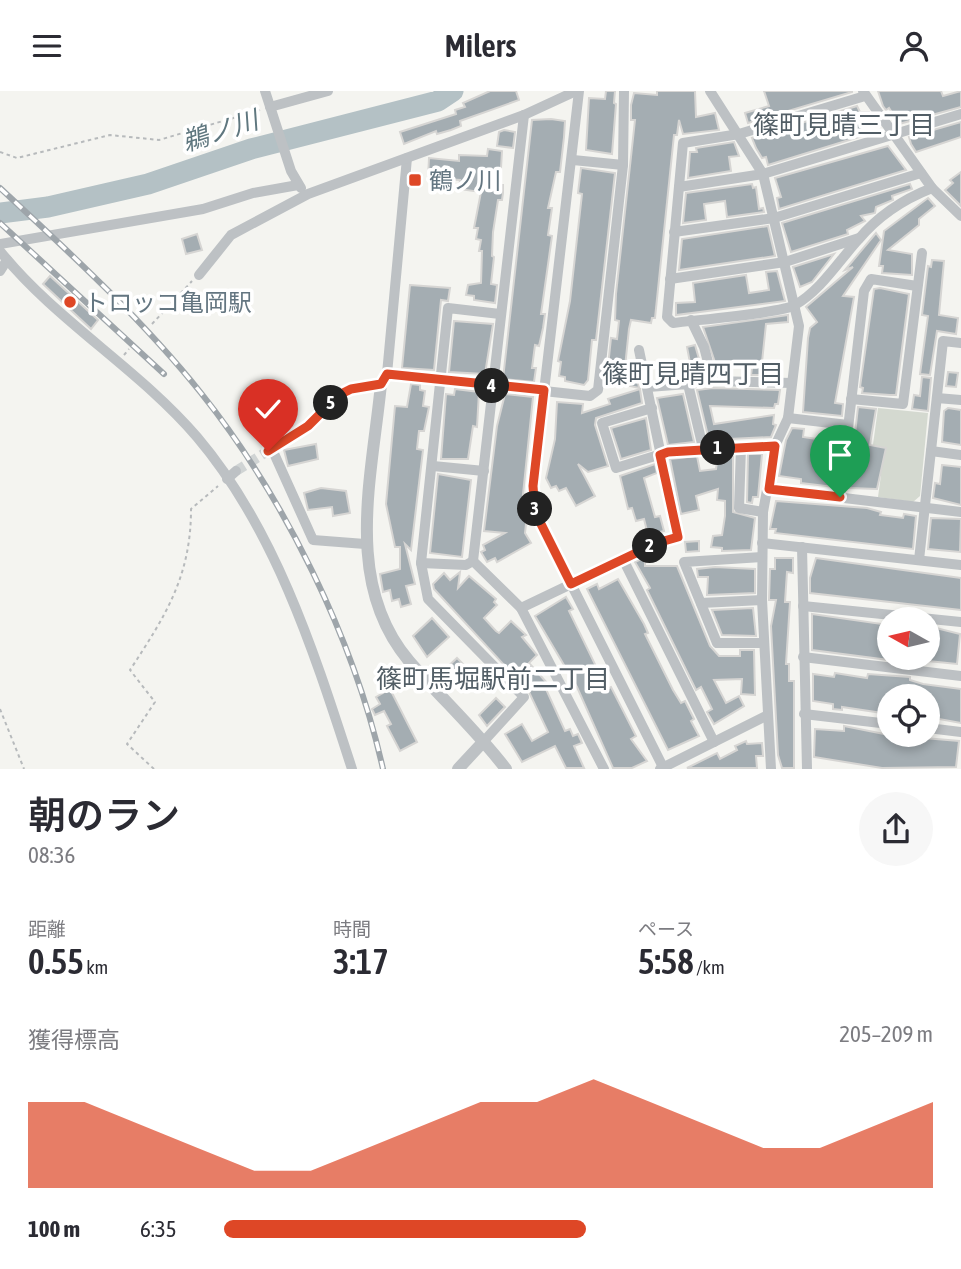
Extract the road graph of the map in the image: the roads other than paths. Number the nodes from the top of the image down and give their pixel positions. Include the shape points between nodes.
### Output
1 (265, 91) edge
2 (328, 91) edge
3 (578, 91) edge
4 (624, 91) edge
5 (710, 91) edge
6 (864, 93) edge
7 (271, 111) junction
8 (961, 114) edge
9 (524, 115) junction
10 (739, 134) junction
11 (894, 135) junction
12 (407, 158) junction
13 (573, 160) junction
14 (623, 165) junction
15 (921, 173) junction
16 (763, 174) junction
17 (298, 185) junction
18 (679, 187) junction
19 (932, 188) junction
20 (308, 194) junction
21 (961, 216) edge
22 (774, 218) junction
23 (674, 232) junction
24 (859, 237) junction
25 (0, 244) edge
26 (0, 251) edge
27 (922, 253) dead end
28 (8, 260) junction
29 (785, 262) junction
30 (0, 271) edge
31 (199, 275) road end
32 (670, 279) junction
33 (917, 286) junction
34 (796, 305) junction
35 (500, 314) junction
36 (691, 320) junction
37 (961, 343) edge
38 (639, 349) dead end
39 (384, 379) junction
40 (443, 380) junction
41 (713, 381) junction
42 (792, 383) junction
43 (688, 384) junction
44 (493, 386) junction
45 (648, 387) junction
46 (544, 390) junction
47 (851, 398) junction
48 (937, 398) junction
49 (961, 400) edge
50 (652, 408) junction
51 (788, 418) junction
52 (848, 425) junction
53 (775, 446) junction
54 (741, 447) junction
55 (703, 448) junction
56 (931, 451) junction
57 (660, 455) junction
58 (961, 455) edge
59 (433, 465) junction
60 (236, 471) tunnel mouth
61 (484, 471) junction
62 (227, 479) junction
63 (769, 489) junction
64 (840, 497) junction
65 (925, 507) junction
66 (763, 512) junction
67 (961, 512) edge
68 (762, 543) junction
69 (365, 544) junction
70 (802, 547) junction
71 (762, 557) junction
72 (623, 559) junction
73 (919, 560) junction
74 (473, 561) junction
75 (421, 563) junction
76 (961, 565) edge
77 (571, 584) junction
78 (762, 600) junction
79 (701, 603) junction
80 (803, 606) junction
81 (521, 608) junction
82 (961, 622) edge
83 (764, 643) junction
84 (803, 657) junction
85 (961, 676) edge
86 (804, 713) junction
87 (766, 716) junction
88 (877, 722) edge
89 (940, 729) edge
90 (961, 732) edge
91 (484, 741) junction
92 (714, 742) junction
93 (352, 768) edge
94 (458, 768) edge
95 (506, 768) edge
96 (604, 768) edge
97 (662, 768) edge
98 (771, 768) edge
99 (807, 768) edge

1 - 7 street
2 - 7 street
3 - 9 street
3 - 13 street
4 - 14 street
5 - 10 street
6 - 10 street
6 - 11 street
7 - 17 street
8 - 11 street
9 - 12 street
9 - 35 street
10 - 16 street
10 - 18 street via 683,143
11 - 15 street
11 - 16 street
12 - 20 street
12 - 39 street
13 - 14 street
13 - 46 street
14 - 46 street via 598,390 590,396
15 - 19 street
15 - 22 street
16 - 18 street
16 - 22 street
17 - 20 street
17 - 25 street via 203,209
18 - 23 street
19 - 21 street
19 - 24 street via 907,198
20 - 31 street via 231,235
22 - 23 street
22 - 29 street
23 - 32 street
24 - 29 street
24 - 34 street via 832,272
26 - 28 street
27 - 33 street
28 - 30 street
28 - 62 street via 162,401 198,438
29 - 32 street
29 - 34 street
32 - 36 street via 667,317 673,323
33 - 47 street via 871,279 864,291
33 - 47 street via 903,404
34 - 36 street
34 - 42 street via 799,326
35 - 40 street via 448,308
35 - 44 street
36 - 41 street
37 - 48 street via 943,341
38 - 45 street
39 - 40 street
39 - 69 street
39 - 69 street via 339,395 308,426 270,450 313,540
40 - 44 street
40 - 59 street
41 - 42 street
41 - 43 street
42 - 51 street
43 - 45 street
43 - 55 street
44 - 46 street
44 - 61 street
45 - 50 street
46 - 77 street via 533,486 535,512
47 - 52 street
48 - 49 street
48 - 56 street
50 - 57 street
50 - 57 street via 602,423 616,468
51 - 52 street
51 - 53 street
52 - 64 street
53 - 54 street
53 - 63 street
54 - 55 street
54 - 66 street via 739,508
55 - 57 street
56 - 58 street
56 - 65 street
57 - 72 street via 678,537
59 - 61 street
59 - 75 street
60 - 62 street
61 - 74 street
62 - 93 street via 293,602
63 - 64 street
63 - 66 street
64 - 65 street
65 - 67 street
65 - 73 street
66 - 68 street
68 - 70 street
68 - 71 street
69 - 91 street via 370,589 386,628 408,660
70 - 73 street
70 - 80 street
71 - 78 street
71 - 79 street via 684,562
72 - 77 street
72 - 92 street
73 - 76 street
74 - 75 street via 466,565
74 - 81 street
75 - 91 street via 428,599 524,697
77 - 81 street
77 - 97 street
78 - 79 street
78 - 83 street
79 - 83 street via 718,643
80 - 82 street
80 - 84 street
81 - 96 street
83 - 87 street
84 - 85 street
84 - 86 street
86 - 88 street
86 - 99 street
87 - 92 street
87 - 98 street
89 - 90 street
91 - 94 street
91 - 95 street
92 - 97 street

